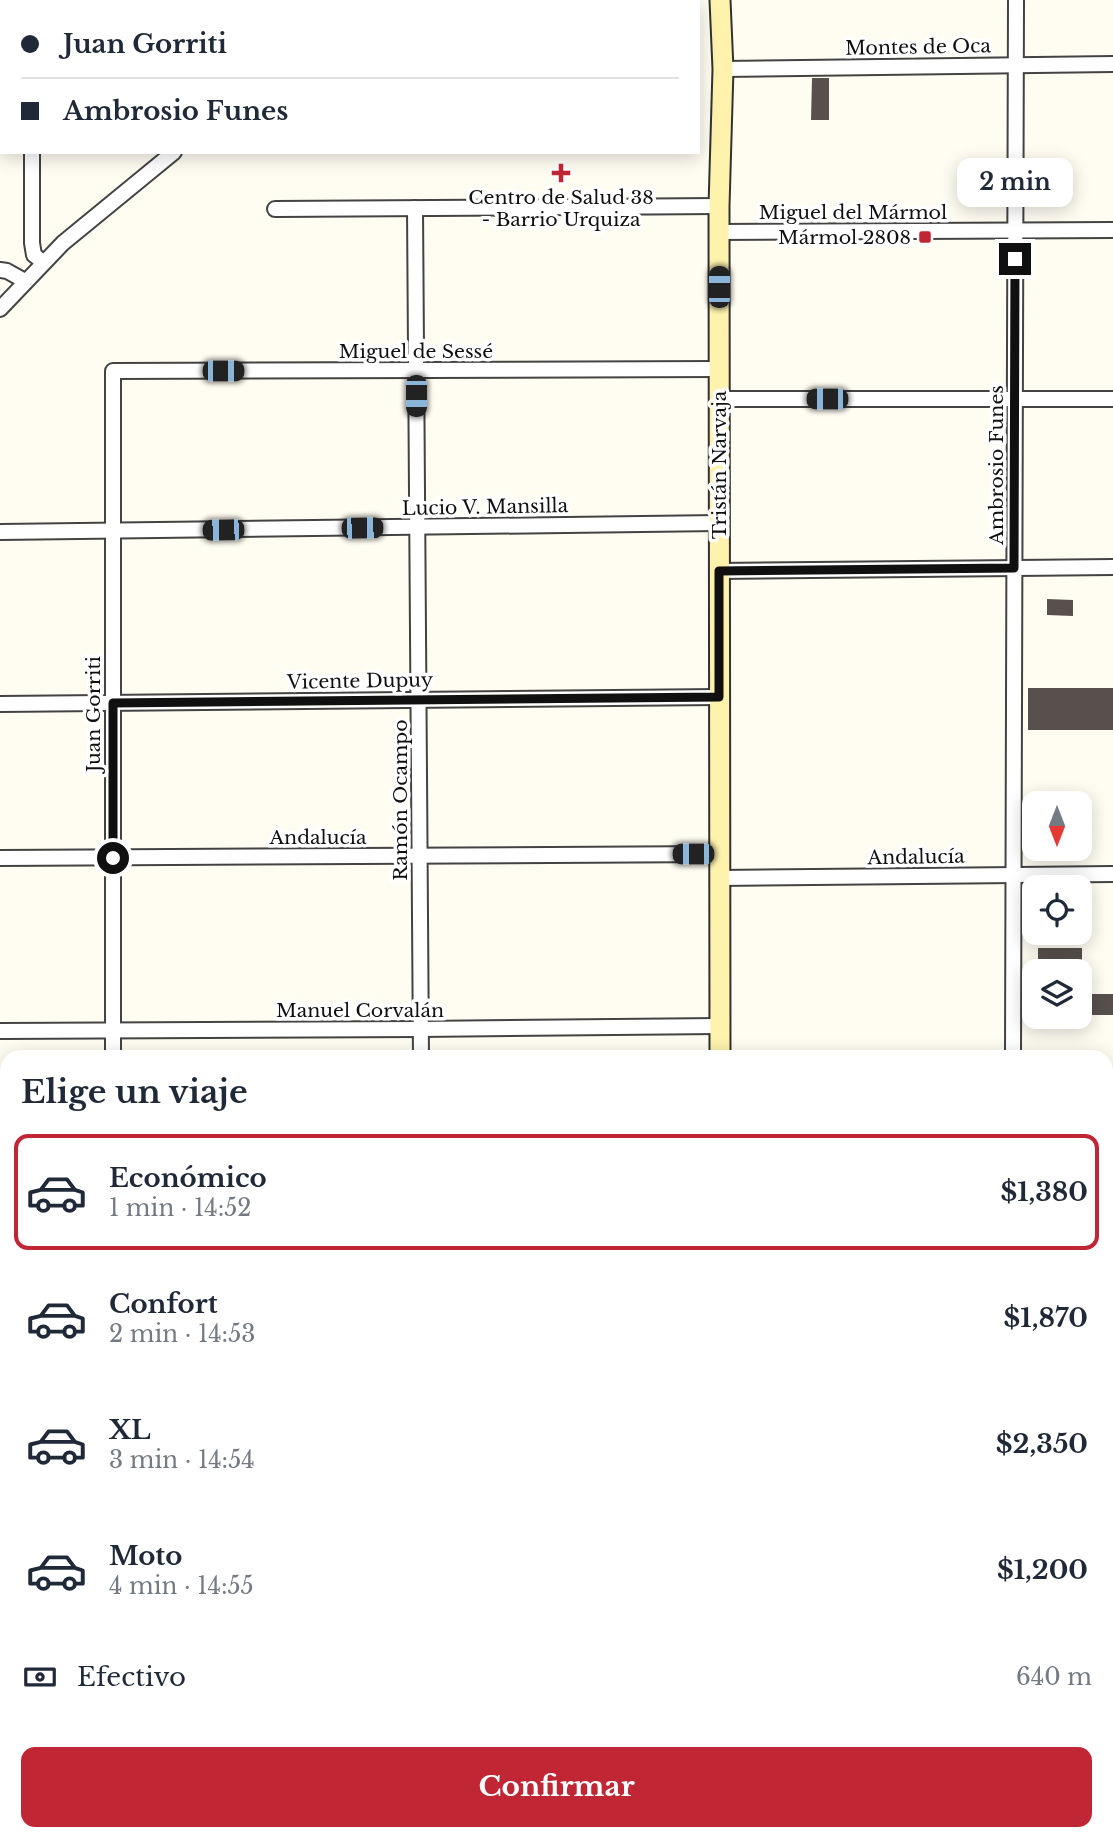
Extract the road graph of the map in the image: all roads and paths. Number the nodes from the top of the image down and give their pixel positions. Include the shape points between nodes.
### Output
1 (720, 0) edge
2 (1016, 0) edge
3 (1113, 64) edge
4 (1016, 65) junction
5 (723, 69) junction
6 (32, 154) edge
7 (172, 154) edge
8 (719, 206) junction
9 (415, 208) junction
10 (275, 209) dead end
11 (1113, 230) edge
12 (1015, 231) junction
13 (719, 232) junction
14 (43, 262) junction
15 (0, 270) edge
16 (25, 281) junction
17 (0, 309) edge
18 (719, 369) junction
19 (416, 370) junction
20 (113, 371) joint
21 (719, 399) junction
22 (1015, 399) junction
23 (1113, 399) edge
24 (719, 523) junction
25 (417, 527) junction
26 (113, 531) junction
27 (0, 532) edge
28 (1113, 567) edge
29 (1014, 568) junction
30 (719, 571) junction
31 (719, 697) junction
32 (419, 700) junction
33 (113, 703) junction
34 (0, 704) edge
35 (720, 854) junction
36 (420, 855) junction
37 (0, 858) edge
38 (113, 858) junction
39 (1113, 874) edge
40 (1014, 875) junction
41 (720, 878) junction
42 (719, 1026) junction
43 (113, 1030) junction
44 (421, 1030) junction
45 (0, 1031) edge
46 (113, 1050) edge
47 (421, 1050) edge
48 (720, 1050) edge
49 (1013, 1050) edge

1 - 5 street, Tristán Narvaja
2 - 4 street, Ambrosio Funes
3 - 4 street, Montes de Oca
4 - 5 street, Montes de Oca
4 - 12 street, Ambrosio Funes
5 - 8 street, Tristán Narvaja
6 - 14 street via 32,243 34,255
7 - 14 street
8 - 9 street
8 - 13 street, Tristán Narvaja
9 - 10 street
9 - 19 street, Ramón Ocampo
11 - 12 street, Miguel del Mármol
12 - 13 street, Miguel del Mármol
12 - 22 street, Ambrosio Funes
13 - 18 street, Tristán Narvaja
14 - 16 street
15 - 16 street
16 - 17 street
18 - 19 street, Miguel de Sessé
18 - 21 street, Tristán Narvaja
19 - 20 street, Miguel de Sessé
19 - 25 street, Ramón Ocampo
20 - 26 street, Juan Gorriti
21 - 22 street
21 - 24 street, Tristán Narvaja
22 - 23 street
22 - 29 street, Ambrosio Funes
24 - 25 street, Lucio V. Mansilla
24 - 30 street, Tristán Narvaja
25 - 26 street, Lucio V. Mansilla
25 - 32 street, Ramón Ocampo
26 - 27 street, Lucio V. Mansilla
26 - 33 street, Juan Gorriti
28 - 29 street
29 - 30 street
29 - 40 street, Ambrosio Funes
30 - 31 street, Tristán Narvaja
31 - 32 street, Vicente Dupuy
31 - 35 street, Tristán Narvaja
32 - 33 street, Vicente Dupuy
32 - 36 street, Ramón Ocampo
33 - 34 street, Vicente Dupuy
33 - 38 street, Juan Gorriti
35 - 36 street, Andalucía
35 - 41 street, Tristán Narvaja
36 - 38 street, Andalucía
36 - 44 street, Ramón Ocampo
37 - 38 street, Andalucía
38 - 43 street, Juan Gorriti
39 - 40 street, Andalucía
40 - 41 street, Andalucía
40 - 49 street, Ambrosio Funes
41 - 42 street, Tristán Narvaja
42 - 44 street, Manuel Corvalán
42 - 48 street, Tristán Narvaja
43 - 44 street, Manuel Corvalán
43 - 45 street, Manuel Corvalán
43 - 46 street, Juan Gorriti
44 - 47 street, Ramón Ocampo

